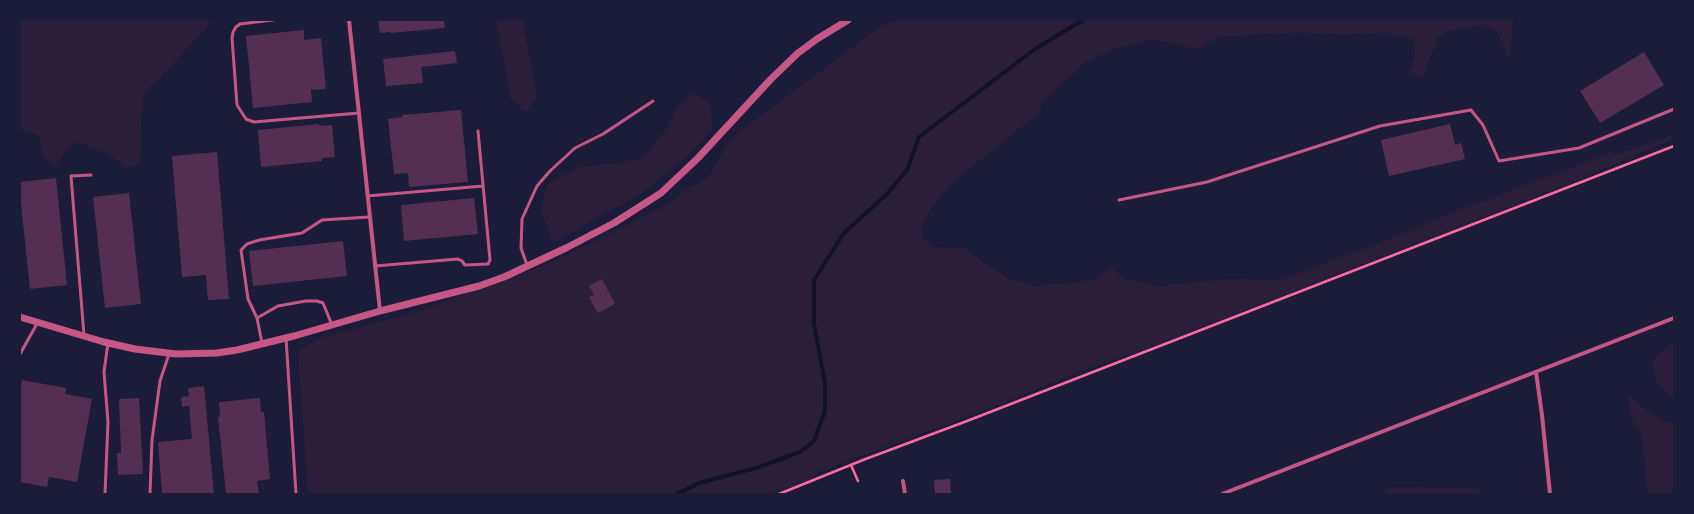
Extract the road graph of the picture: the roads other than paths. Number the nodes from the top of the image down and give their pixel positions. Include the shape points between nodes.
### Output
1 (273, 20) edge
2 (344, 20) edge
3 (848, 20) edge
4 (349, 21) edge
5 (653, 100) dead end
6 (1674, 109) edge
7 (359, 113) junction
8 (478, 130) dead end
9 (91, 175) dead end
10 (483, 186) junction
11 (367, 196) junction
12 (1119, 200) dead end
13 (369, 217) junction
14 (375, 266) junction
15 (527, 267) junction
16 (380, 310) junction
17 (20, 317) edge
18 (257, 318) junction
19 (1674, 318) edge
20 (38, 322) junction
21 (332, 326) junction
22 (84, 336) junction
23 (286, 338) junction
24 (108, 343) junction
25 (262, 344) junction
26 (20, 354) edge
27 (169, 354) junction
28 (1536, 372) junction
29 (903, 481) dead end
30 (105, 494) edge
31 (150, 494) edge
32 (296, 494) edge
33 (905, 494) edge
34 (1224, 494) edge
35 (1550, 494) edge

1 - 7 lane via 240,24 232,38 237,105 246,119 254,122
2 - 4 lane
3 - 15 street via 798,53 661,193 614,223
4 - 7 street
5 - 15 lane via 603,134 575,148 537,186 522,218 521,248
6 - 12 lane via 1579,148 1499,161 1484,125 1471,110 1380,126 1207,182
7 - 11 street
8 - 10 lane
9 - 22 lane via 71,176
10 - 11 lane
10 - 14 lane via 490,260 488,264 465,265 458,259
11 - 13 street
13 - 14 street
13 - 18 lane via 322,220 302,233 247,244 241,250 244,278 248,299
14 - 16 street
15 - 16 street via 479,286
16 - 21 street
17 - 20 street
18 - 21 lane via 278,306 317,301 323,303
18 - 25 lane
19 - 28 street
20 - 22 street
20 - 26 lane
21 - 23 street
22 - 24 street
23 - 25 street
23 - 32 lane
24 - 27 street
24 - 30 lane via 104,372 108,422
25 - 27 street via 217,353
27 - 31 lane via 160,381 152,440
28 - 34 street
28 - 35 street
29 - 33 street

